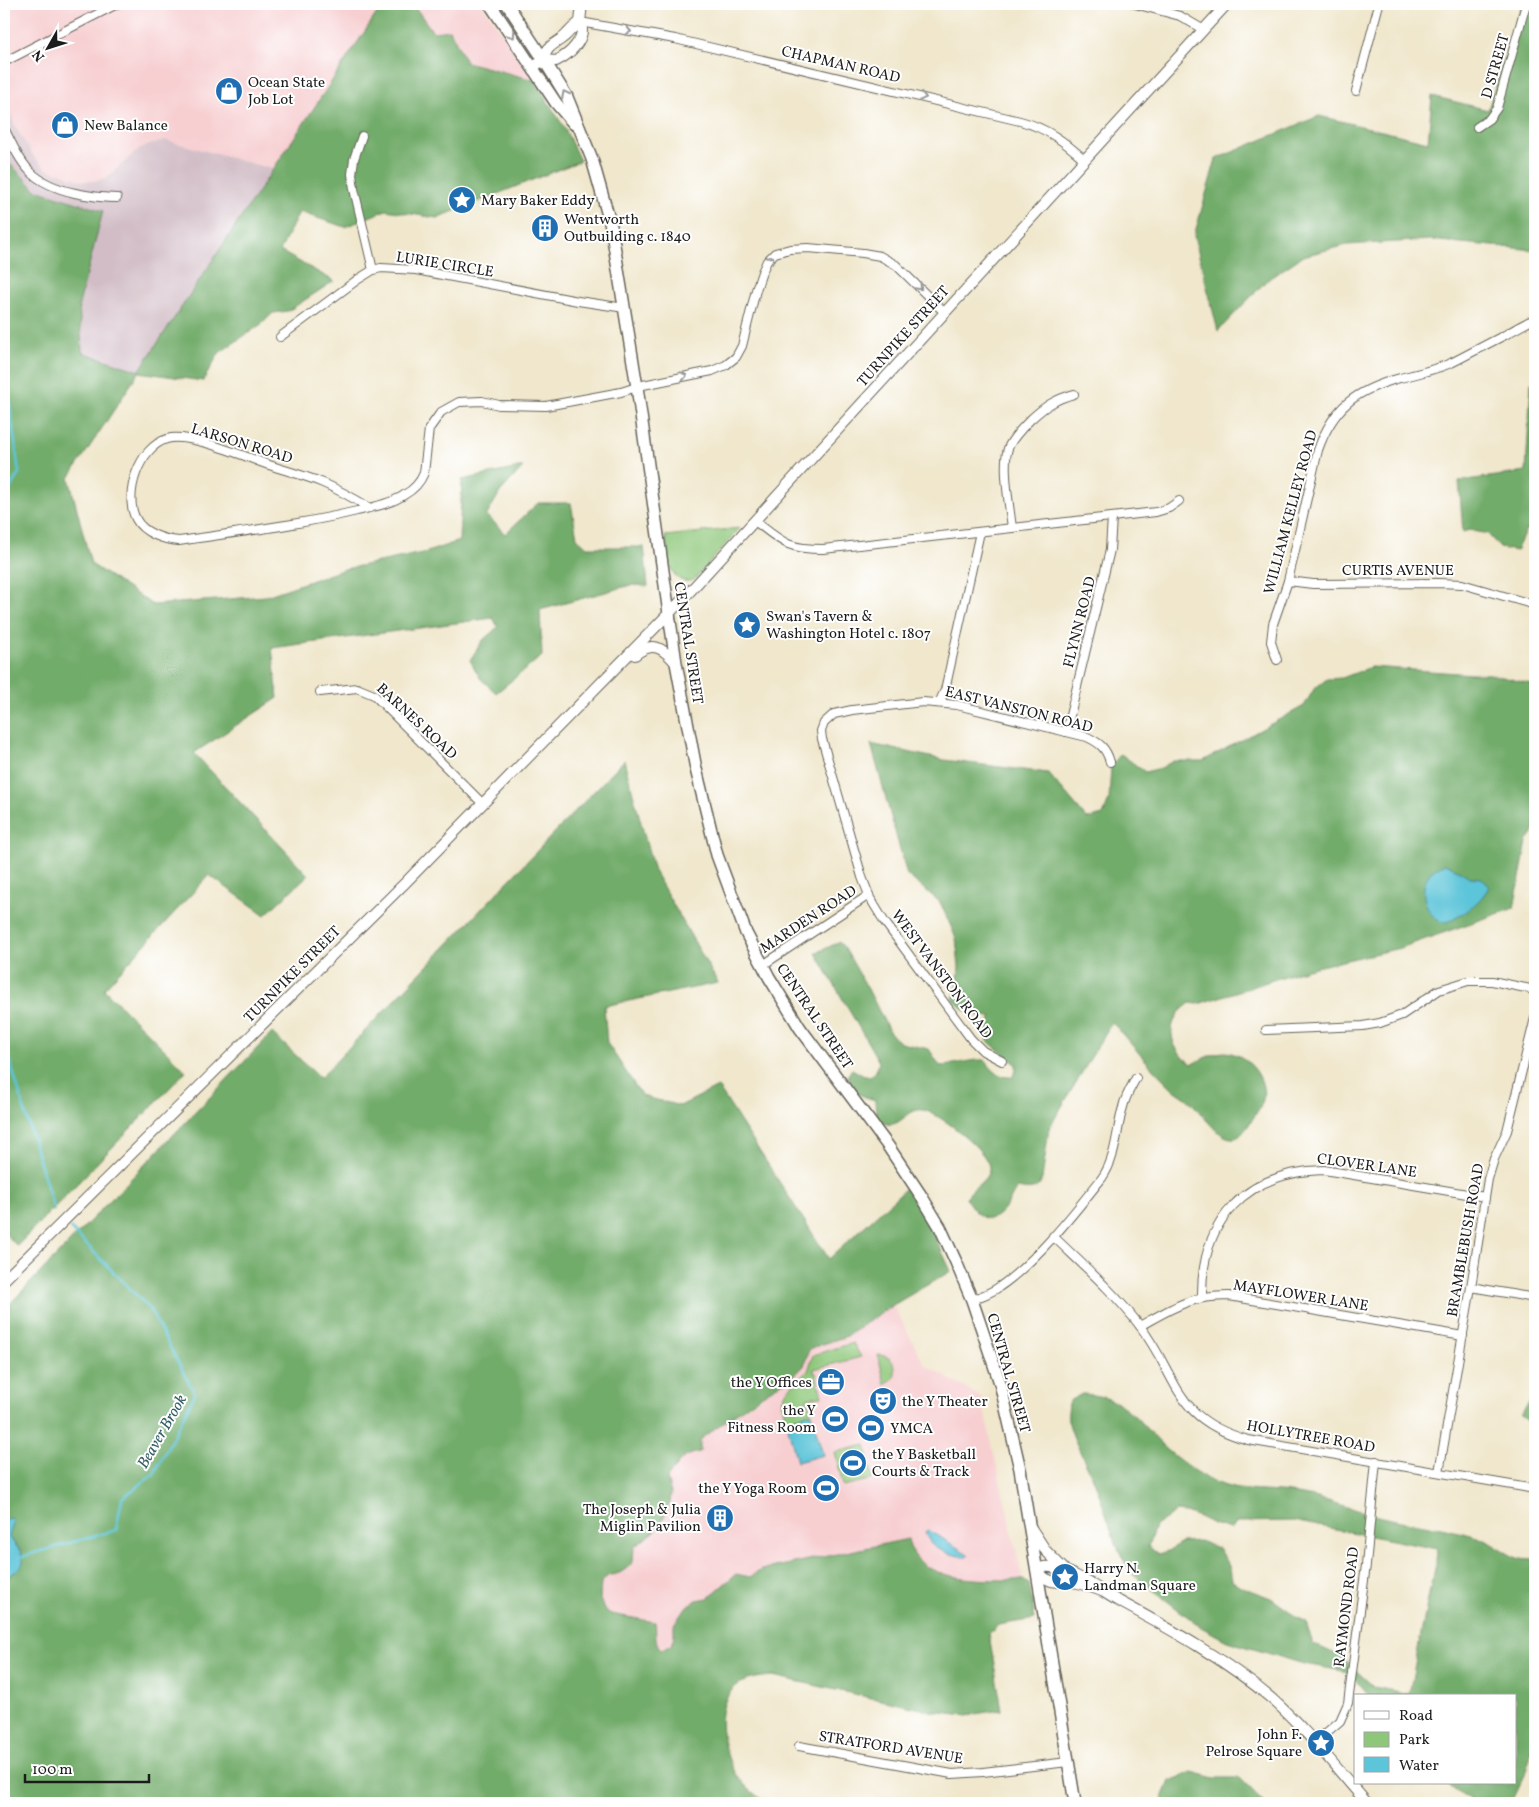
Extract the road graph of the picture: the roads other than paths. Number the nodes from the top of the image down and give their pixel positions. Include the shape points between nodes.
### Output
1 (117, 4) edge
2 (490, 4) edge
3 (507, 4) edge
4 (582, 4) edge
5 (1135, 4) edge
6 (1228, 4) edge
7 (1379, 4) edge
8 (1526, 4) edge
9 (580, 22) junction
10 (1204, 30) junction
11 (544, 60) junction
12 (4, 62) edge
13 (533, 67) junction
14 (1356, 91) dead end
15 (4, 128) edge
16 (1477, 128) dead end
17 (580, 131) junction
18 (362, 136) dead end
19 (1085, 160) junction
20 (117, 198) dead end
21 (373, 270) junction
22 (625, 308) junction
23 (945, 313) junction
24 (1535, 318) edge
25 (280, 337) dead end
26 (637, 387) junction
27 (1074, 394) dead end
28 (1179, 501) dead end
29 (370, 508) junction
30 (1112, 517) junction
31 (755, 521) junction
32 (1012, 528) junction
33 (980, 532) junction
34 (1288, 581) junction
35 (1535, 605) edge
36 (669, 613) junction
37 (1277, 660) dead end
38 (676, 663) junction
39 (598, 686) junction
40 (320, 692) dead end
41 (939, 703) junction
42 (1066, 732) junction
43 (1110, 762) dead end
44 (483, 804) junction
45 (869, 895) junction
46 (763, 965) junction
47 (1535, 990) edge
48 (1535, 1018) edge
49 (1266, 1030) dead end
50 (1002, 1061) dead end
51 (1136, 1078) dead end
52 (1485, 1197) junction
53 (1052, 1236) junction
54 (4, 1280) edge
55 (1471, 1287) junction
56 (1202, 1297) junction
57 (1535, 1298) edge
58 (972, 1300) junction
59 (1140, 1326) junction
60 (1463, 1336) junction
61 (1376, 1461) junction
62 (1439, 1472) junction
63 (1535, 1489) edge
64 (1029, 1525) junction
65 (1037, 1570) junction
66 (1066, 1572) junction
67 (1104, 1592) junction
68 (1314, 1743) junction
69 (799, 1746) dead end
70 (1068, 1762) junction
71 (1075, 1803) edge
72 (1367, 1803) edge

1 - 12 street
2 -> 13 main road, CENTRAL STREET
3 - 11 main road, CENTRAL STREET
4 - 9 street
5 - 10 street via 1180,16
6 - 10 street, TURNPIKE STREET
7 - 14 street
8 - 16 street, D STREET via 1498,108
9 - 11 street via 550,46
9 - 11 street via 582,34 570,52 556,61
9 -> 19 street, CHAPMAN ROAD via 675,39 1020,120 1048,130
10 - 19 street, TURNPIKE STREET
11 - 13 street
17 -> 11 main road, CENTRAL STREET via 567,97
13 - 17 main road, CENTRAL STREET via 556,103
15 - 20 street via 23,163 44,184 98,198
17 - 22 main road, CENTRAL STREET via 592,159 611,226
18 - 21 street via 352,174
19 - 23 street, TURNPIKE STREET
21 - 22 street, LURIE CIRCLE via 416,270
21 - 25 street, LURIE CIRCLE
22 - 26 main road, CENTRAL STREET
26 -> 23 street, LARSON ROAD via 712,371 736,357 767,261 775,253 790,249 880,256 896,265
23 - 31 street, TURNPIKE STREET
24 - 34 street, WILLIAM KELLEY ROAD via 1449,364 1368,390 1340,410 1330,422 1318,450
26 - 29 street, LARSON ROAD via 546,406 473,401 451,405 429,429 424,473 417,485 404,496
26 - 36 main road, CENTRAL STREET
27 - 32 street via 1047,404 1020,429 1008,447 1006,468
28 - 30 street via 1156,512
29 - 29 street, LARSON ROAD via 332,517 172,541 149,531 136,520 132,496 138,465 145,454 155,445 172,438 201,442 322,482
30 - 32 street
30 - 42 street, FLYNN ROAD via 1110,550
31 - 33 street via 790,546 823,549
31 - 36 street, TURNPIKE STREET
32 - 33 street
33 - 41 street
34 - 35 street, CURTIS AVENUE via 1313,584 1462,584
34 - 37 street, WILLIAM KELLEY ROAD via 1272,624 1271,635
36 - 38 main road, CENTRAL STREET
36 - 39 street, TURNPIKE STREET
38 - 39 street, TURNPIKE STREET via 662,649 650,647 641,650
38 - 46 main road, CENTRAL STREET via 717,856 746,933
39 - 44 street, TURNPIKE STREET
40 - 44 street, BARNES ROAD via 357,688 374,695
41 - 42 street, EAST VANSTON ROAD
41 - 45 street, EAST VANSTON ROAD via 898,704 838,712 830,716 822,727 822,739
42 - 43 street, EAST VANSTON ROAD via 1095,741 1106,751
44 - 54 street, TURNPIKE STREET
45 - 46 street, MARDEN ROAD
45 - 50 street, WEST VANSTON ROAD via 884,921 971,1039 983,1051
46 - 58 main road, CENTRAL STREET via 800,1028 922,1197 944,1236
47 - 49 street via 1492,981 1468,981 1445,987 1402,1015 1380,1023
48 - 52 street, BRAMBLEBUSH ROAD via 1507,1131 1490,1170
51 - 53 street via 1123,1105 1108,1170
52 - 55 street, BRAMBLEBUSH ROAD
52 - 56 street, CLOVER LANE via 1324,1170 1275,1178 1243,1197 1218,1225 1204,1260
53 - 58 street via 999,1288
53 - 59 street, HOLLYTREE ROAD via 1122,1304
55 - 57 street
55 - 60 street, BRAMBLEBUSH ROAD
56 - 59 street, MAYFLOWER LANE via 1176,1306
56 - 60 street, MAYFLOWER LANE via 1243,1298
58 - 64 main road, CENTRAL STREET via 1000,1383
59 - 61 street, HOLLYTREE ROAD via 1186,1404 1213,1427 1248,1440
60 - 62 street, BRAMBLEBUSH ROAD
61 - 62 street, HOLLYTREE ROAD
61 - 68 street, RAYMOND ROAD via 1348,1703 1340,1721
62 - 63 street, HOLLYTREE ROAD
64 - 65 main road, CENTRAL STREET
64 - 66 street via 1046,1551
65 - 66 street via 1049,1566
65 - 67 street via 1052,1581 1078,1583
65 - 70 main road, CENTRAL STREET
66 - 67 street
67 - 68 street via 1191,1641 1241,1675 1273,1701
68 - 72 street
69 - 70 street, STRATFORD AVENUE via 952,1774
70 - 71 main road, CENTRAL STREET

